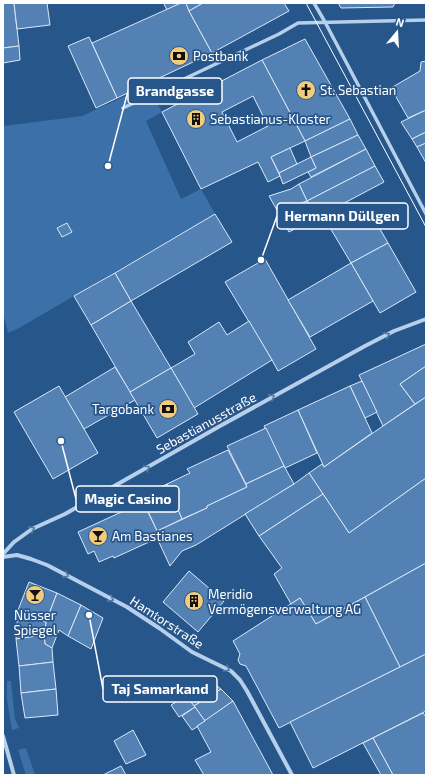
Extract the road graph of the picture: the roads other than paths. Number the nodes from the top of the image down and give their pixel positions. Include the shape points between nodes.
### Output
1 (314, 3) edge
2 (426, 20) edge
3 (325, 22) junction
4 (122, 108) dead end
5 (426, 214) edge
6 (426, 319) edge
7 (3, 556) edge
8 (3, 736) edge
9 (14, 775) edge
10 (292, 775) edge

1 - 3 street
2 - 3 street
3 - 4 street via 298,23
3 - 5 street
7 -> 6 street, Sebastianusstraße via 14,542 32,529 65,514 365,346
7 -> 10 street, Hamtorstraße via 17,555 47,565 134,612 192,652 231,671 247,691
8 - 9 street

